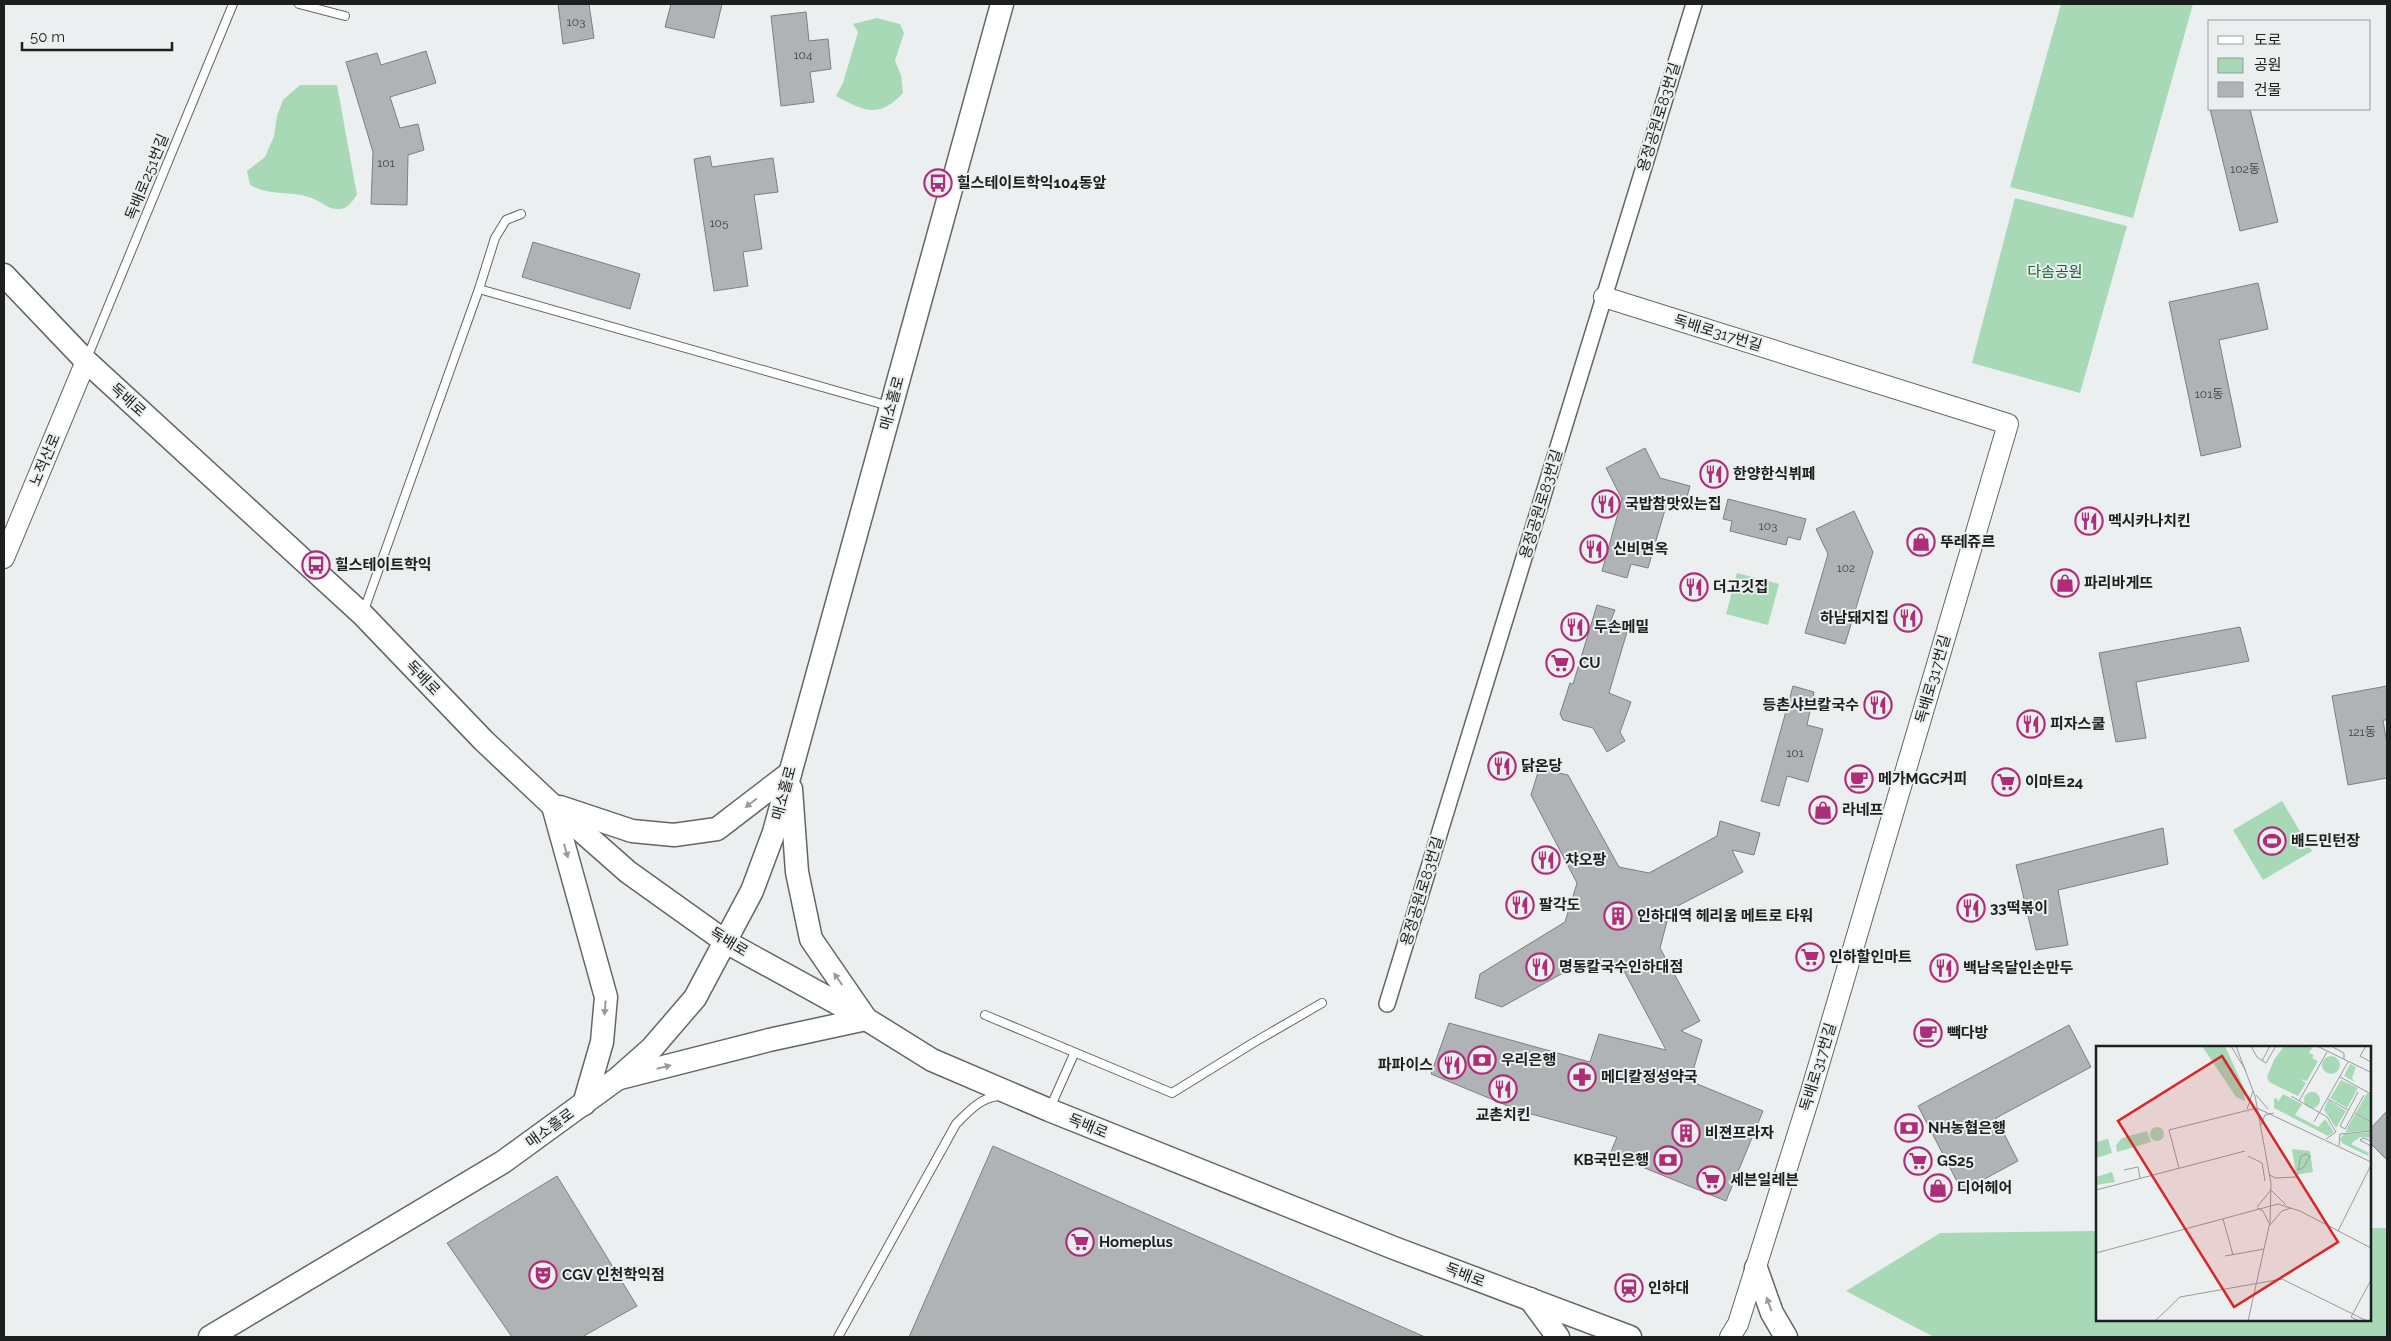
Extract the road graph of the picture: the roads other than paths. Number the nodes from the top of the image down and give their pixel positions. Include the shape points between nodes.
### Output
1 (233, 4) edge
2 (299, 4) edge
3 (1002, 4) edge
4 (1694, 4) edge
5 (345, 16) dead end
6 (521, 214) dead end
7 (4, 276) edge
8 (479, 289) junction
9 (1604, 297) junction
10 (86, 361) junction
11 (891, 406) junction
12 (4, 558) edge
13 (363, 615) junction
14 (790, 773) junction
15 (552, 804) junction
16 (726, 942) junction
17 (1322, 1004) dead end
18 (1387, 1004) dead end
19 (985, 1015) dead end
20 (866, 1019) junction
21 (1074, 1054) junction
22 (617, 1079) junction
23 (1012, 1094) junction
24 (584, 1104) junction
25 (1049, 1110) junction
26 (1756, 1268) junction
27 (1530, 1299) junction
28 (210, 1337) edge
29 (838, 1337) edge
30 (1558, 1337) edge
31 (1630, 1337) edge
32 (1730, 1337) edge
33 (1786, 1337) edge

1 - 10 lane, 독배로251번길
2 - 5 lane
3 - 11 main road, 매소홀로
4 - 9 street, 용정공원로83번길
6 - 8 lane via 506,220 495,238
7 - 10 main road, 독배로
8 - 11 lane
8 - 13 lane
9 - 18 street, 용정공원로83번길
9 - 26 street, 독배로317번길 via 2008,424
10 - 12 street, 노적산로
10 - 13 main road, 독배로
11 - 14 main road, 매소홀로
13 - 15 main road, 독배로 via 484,741
14 -> 15 main road via 717,829 674,835 632,831
14 - 16 main road, 매소홀로 via 774,832 752,890
20 -> 14 main road via 811,939 797,872
15 - 16 main road, 독배로 via 628,872
15 -> 24 main road via 606,997 602,1042
16 - 20 main road, 독배로
16 - 22 main road, 매소홀로 via 695,998 652,1048
17 - 21 lane via 1172,1093
19 - 21 lane
22 -> 20 main road
20 - 23 main road, 독배로 via 932,1060
21 - 25 lane
22 - 24 main road, 매소홀로
23 - 25 main road, 독배로
23 - 29 lane via 988,1097 956,1124
24 - 28 main road, 매소홀로 via 503,1162
25 - 27 main road, 독배로
26 - 32 street, 독배로317번길 via 1738,1324
33 -> 26 main road via 1772,1313
27 - 30 main road
27 - 31 main road, 독배로

